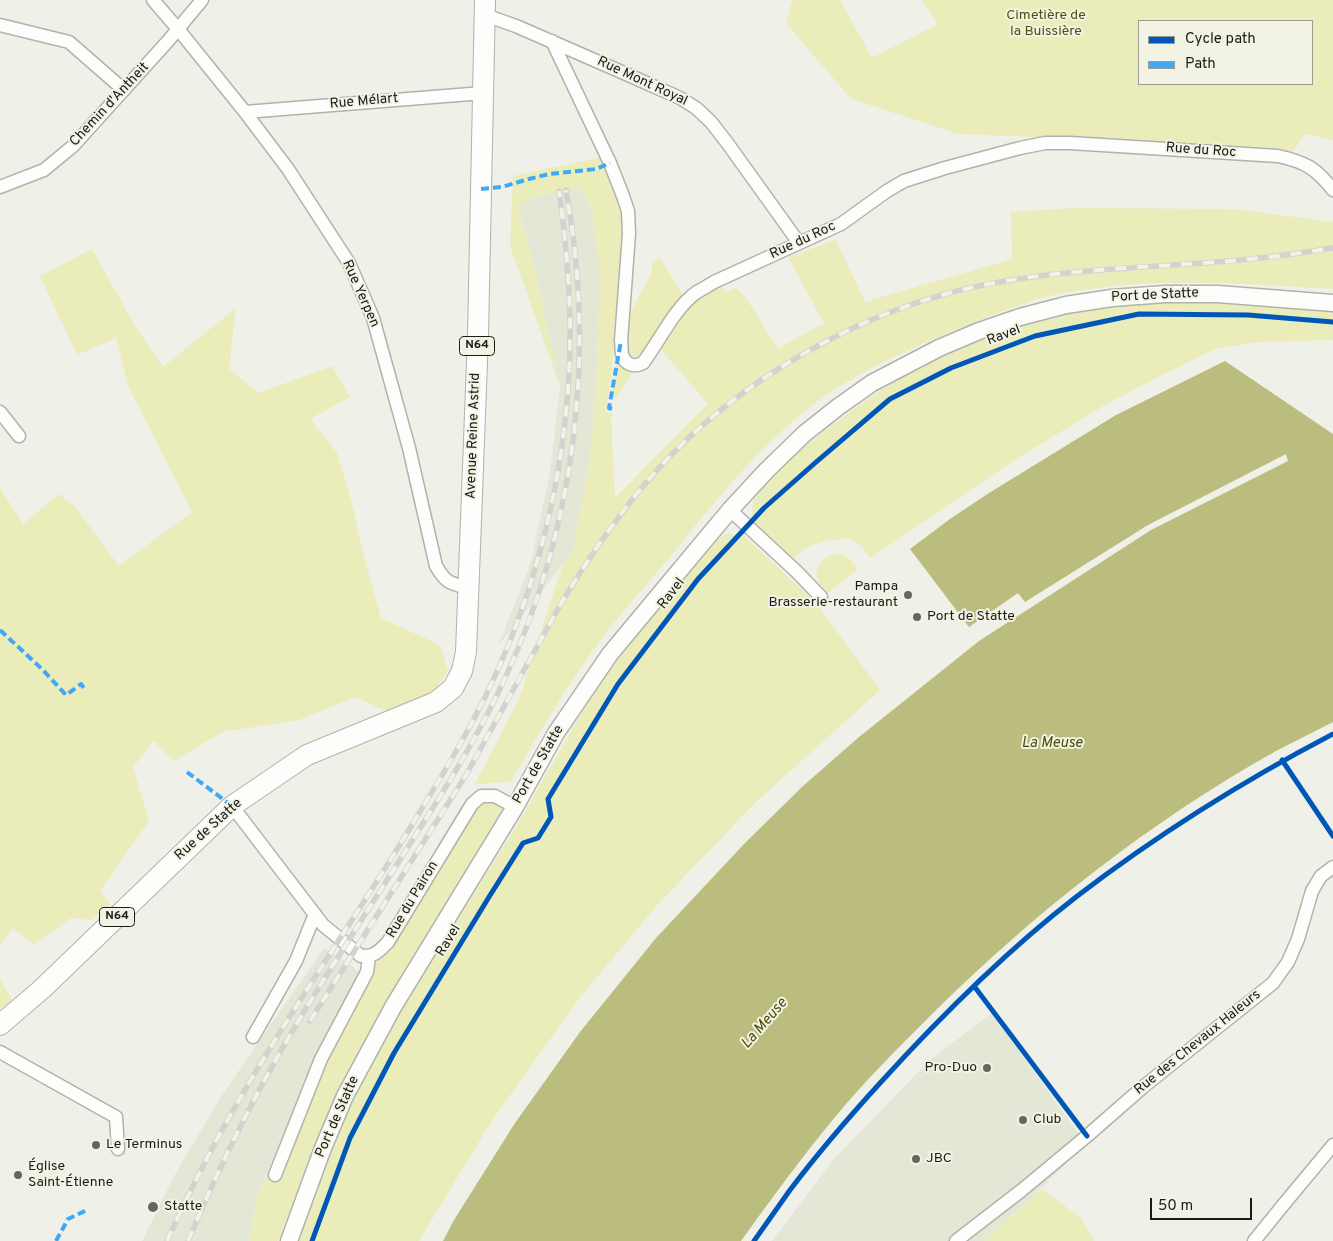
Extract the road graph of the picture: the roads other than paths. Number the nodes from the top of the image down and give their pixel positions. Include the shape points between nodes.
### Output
1 (153, 0) edge
2 (202, 0) edge
3 (485, 7) edge
4 (0, 25) edge
5 (178, 29) junction
6 (552, 41) junction
7 (124, 90) junction
8 (483, 93) junction
9 (245, 112) junction
10 (0, 187) edge
11 (1333, 190) edge
12 (799, 243) junction
13 (1333, 303) edge
14 (0, 412) edge
15 (19, 436) dead end
16 (730, 510) junction
17 (468, 588) junction
18 (821, 597) dead end
19 (452, 688) joint
20 (232, 806) junction
21 (515, 806) junction
22 (1333, 867) edge
23 (314, 914) junction
24 (369, 957) junction
25 (0, 1025) edge
26 (253, 1037) dead end
27 (0, 1052) edge
28 (1333, 1145) edge
29 (118, 1149) dead end
30 (275, 1175) dead end
31 (289, 1241) edge
32 (956, 1241) edge
33 (1254, 1241) edge

1 - 5 street, Rue Yerpen
2 - 5 street, Chemin d'Antheit
3 - 6 street, Rue Mont Royal via 516,26
3 - 8 main road, Avenue Reine Astrid / N64
4 - 7 street via 70,42
5 - 7 street, Chemin d'Antheit
5 - 9 street, Rue Yerpen
6 - 12 street, Rue Mont Royal via 696,108 712,122
6 - 12 street, Rue du Roc via 610,163 628,211 622,341 622,355 626,362 639,366 696,293
7 - 10 street, Chemin d'Antheit via 73,146 44,170
8 - 9 street, Rue Mélart
8 - 17 main road, Avenue Reine Astrid / N64
9 - 17 street, Rue Yerpen via 288,169 349,263 373,318 409,448 436,566 450,583
11 - 12 street, Rue du Roc via 1307,165 1278,156 1045,143 904,181 841,224
13 - 16 street, Port de Statte via 1218,294 1112,298 1066,305 979,331 872,383 838,407 766,470
14 - 15 street
16 - 18 street
16 - 21 street, Port de Statte via 610,654 556,732
17 - 19 main road, Avenue Reine Astrid / N64 via 466,652 462,670
19 - 20 main road, Rue de Statte / N64 via 430,705 307,755
20 - 23 street
20 - 25 main road, Rue de Statte / N64 via 42,990
21 - 24 street, Rue du Pairon via 495,796 481,796 472,804 388,942
21 - 31 street, Port de Statte via 393,1008 345,1096
22 - 32 street, Rue des Chevaux Haleurs via 1321,876 1312,891 1298,939 1288,962 1273,983
23 - 24 street via 361,956
23 - 26 street via 296,961
24 - 30 street via 367,972 321,1059
27 - 29 street via 116,1118
28 - 33 street

